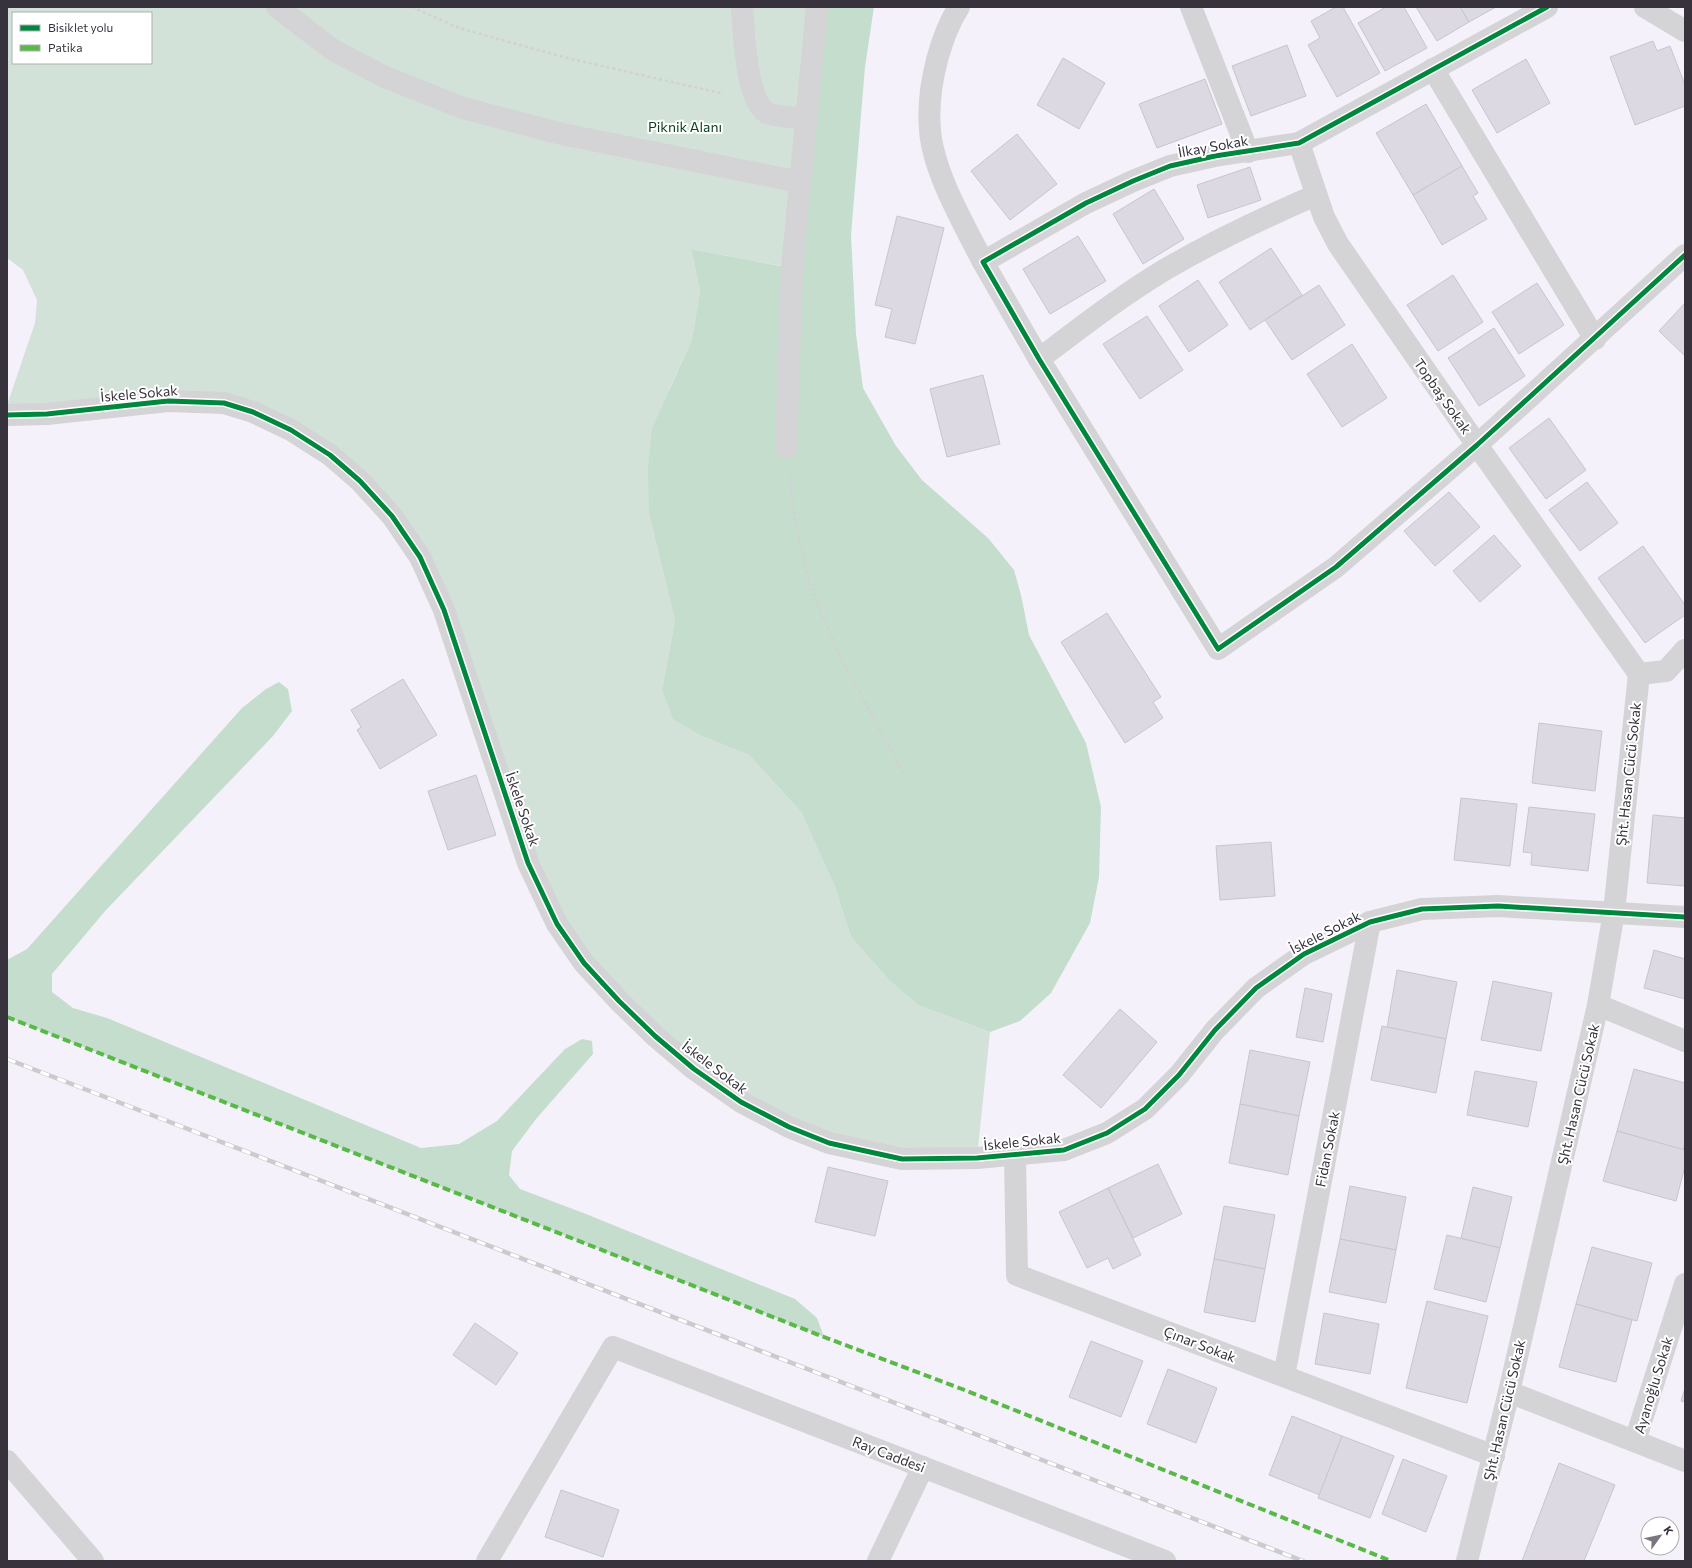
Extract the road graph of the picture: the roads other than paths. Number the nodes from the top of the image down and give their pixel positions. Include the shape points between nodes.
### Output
1 (277, 7) edge
2 (742, 7) edge
3 (817, 7) edge
4 (959, 7) edge
5 (1191, 7) edge
6 (1547, 7) edge
7 (1645, 7) edge
8 (1685, 31) edge
9 (1433, 69) junction
10 (806, 119) junction
11 (1299, 143) junction
12 (1248, 152) junction
13 (800, 182) junction
14 (1316, 195) junction
15 (1685, 255) edge
16 (983, 262) junction
17 (1595, 339) junction
18 (1039, 359) junction
19 (7, 415) edge
20 (1477, 445) junction
21 (786, 448) road end
22 (1685, 650) edge
23 (1639, 674) junction
24 (1614, 912) junction
25 (1685, 917) edge
26 (1370, 922) junction
27 (1598, 1005) junction
28 (1685, 1041) edge
29 (1015, 1155) junction
30 (1685, 1284) edge
31 (1284, 1376) junction
32 (1509, 1392) junction
33 (1636, 1441) junction
34 (1494, 1456) junction
35 (7, 1461) edge
36 (1685, 1461) edge
37 (923, 1467) junction
38 (93, 1561) edge
39 (487, 1561) edge
40 (878, 1561) edge
41 (1165, 1561) edge
42 (1467, 1561) edge

1 - 13 street via 333,50 386,77 463,108 562,134
2 - 10 street via 752,88 757,102 767,113
3 - 10 street
4 - 16 street via 942,40 935,69 930,100 930,131 943,180
5 - 12 street
6 - 9 street, İlkay Sokak
7 - 8 street
9 - 11 street, İlkay Sokak
9 - 17 street
10 - 13 street
11 - 12 street, İlkay Sokak
11 - 14 street, Topbaş Sokak
12 - 16 street, İlkay Sokak via 1170,166 1133,181 1086,203
13 - 21 street via 792,268
14 - 18 street via 1262,218 1166,270 1089,321
14 - 20 street, Topbaş Sokak via 1338,244
15 - 17 street
16 - 18 street
17 - 20 street
18 - 20 street via 1218,649 1336,567
19 - 29 street, İskele Sokak via 47,414 168,400 224,403 253,412 291,430 330,455 360,481 392,516 420,557 444,610 528,863 557,924 584,963 619,1001 694,1069 741,1102 789,1127 829,1143 902,1159
20 - 23 street, Topbaş Sokak
22 - 23 street via 1666,671
23 - 24 street, Şht. Hasan Cücü Sokak
24 - 25 street, İskele Sokak
24 - 26 street, İskele Sokak via 1498,906 1422,909
24 - 27 street, Şht. Hasan Cücü Sokak
26 - 29 street, İskele Sokak via 1304,954 1256,988 1215,1030 1179,1075 1145,1108 1107,1133 1064,1150
26 - 31 street, Fidan Sokak
27 - 28 street
27 - 32 street, Şht. Hasan Cücü Sokak
29 - 31 street, Çınar Sokak via 1017,1275
30 - 33 street, Ayanoğlu Sokak
31 - 34 street, Çınar Sokak
32 - 33 street
32 - 34 street, Şht. Hasan Cücü Sokak
33 - 36 street
34 - 42 street, Şht. Hasan Cücü Sokak
35 - 38 street
37 - 39 street, Ray Caddesi via 613,1347
37 - 40 street
37 - 41 street, Ray Caddesi

